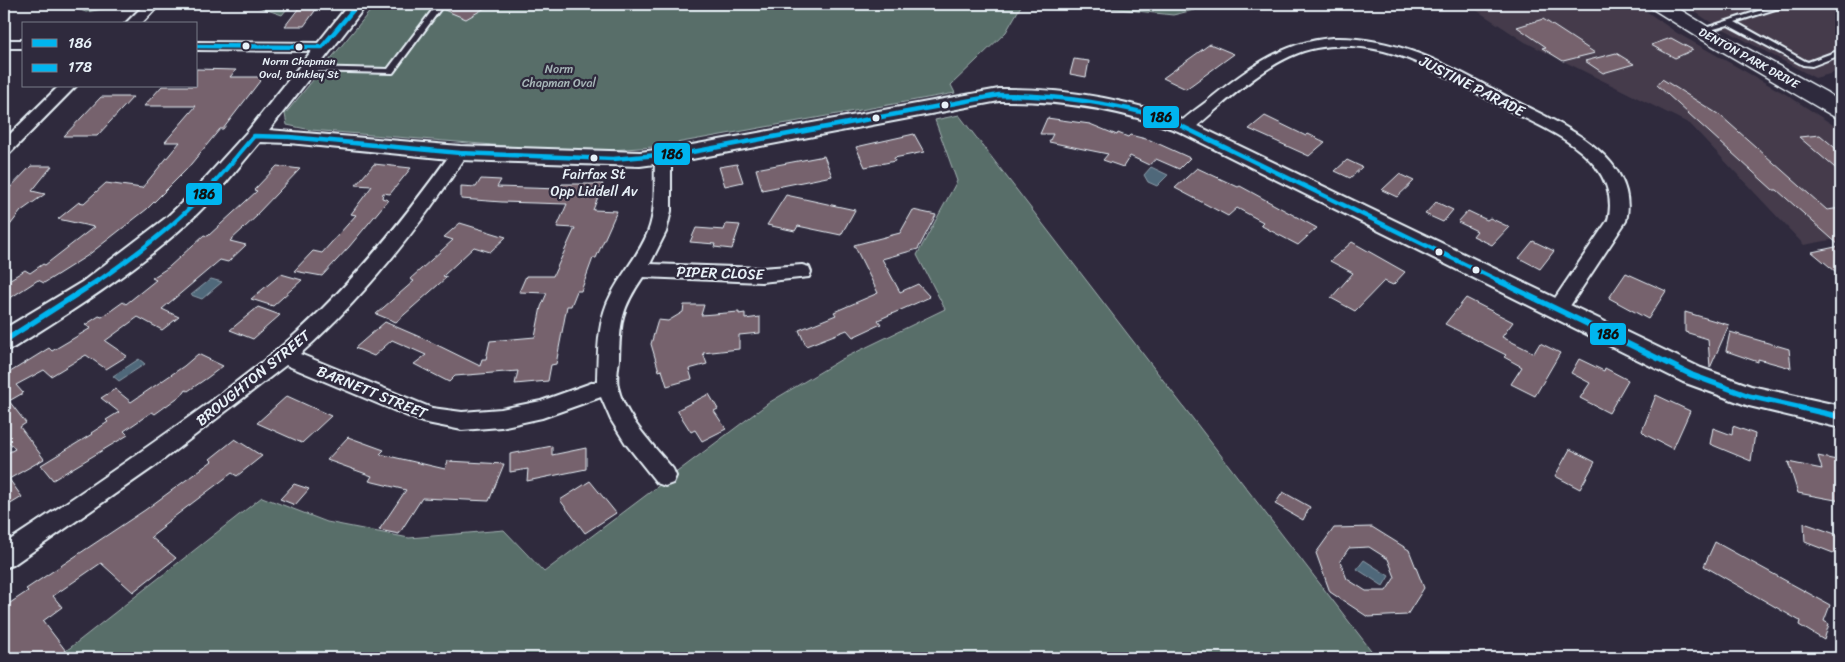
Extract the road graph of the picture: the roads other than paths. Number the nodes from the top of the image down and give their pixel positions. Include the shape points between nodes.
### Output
1 (153, 4) edge
2 (358, 4) edge
3 (440, 4) edge
4 (1658, 4) edge
5 (1787, 4) edge
6 (134, 22) edge
7 (1728, 22) junction
8 (1700, 31) junction
9 (4, 44) edge
10 (22, 44) edge
11 (198, 46) edge
12 (322, 47) junction
13 (1835, 54) dead end
14 (305, 69) junction
15 (66, 88) edge
16 (1841, 111) edge
17 (1185, 127) junction
18 (254, 136) junction
19 (4, 149) edge
20 (460, 153) junction
21 (663, 156) junction
22 (638, 270) junction
23 (802, 272) dead end
24 (1557, 310) junction
25 (4, 340) edge
26 (284, 356) junction
27 (607, 386) junction
28 (1841, 417) edge
29 (665, 476) dead end
30 (4, 557) edge

1 - 6 street
2 - 12 street
3 - 14 lane via 390,70
4 - 8 main road, DENTON PARK DRIVE
5 - 7 lane
7 - 8 lane
7 - 13 lane via 1803,63 1809,64
8 - 16 main road, DENTON PARK DRIVE
9 - 10 street
11 - 12 street
12 - 14 street
14 - 18 street
15 - 19 street
17 - 21 street via 1110,102 1040,94 999,95
17 - 24 street
17 - 24 street, JUSTINE PARADE via 1266,64 1296,48 1357,42 1386,47 1428,62 1569,136 1596,157 1611,176 1621,204 1617,221
18 - 20 street
18 - 25 street via 176,222 90,288
20 - 21 street via 613,159
20 - 26 street, BROUGHTON STREET via 425,204 377,264
21 - 22 street via 662,211 657,232
22 - 23 street, PIPER CLOSE via 761,275
22 - 27 street via 618,297 610,326
24 - 28 street via 1692,376 1749,396
26 - 27 street, BARNETT STREET via 430,416 462,421 501,418 542,409
26 - 30 street, BROUGHTON STREET via 175,440
27 - 29 street via 634,438

